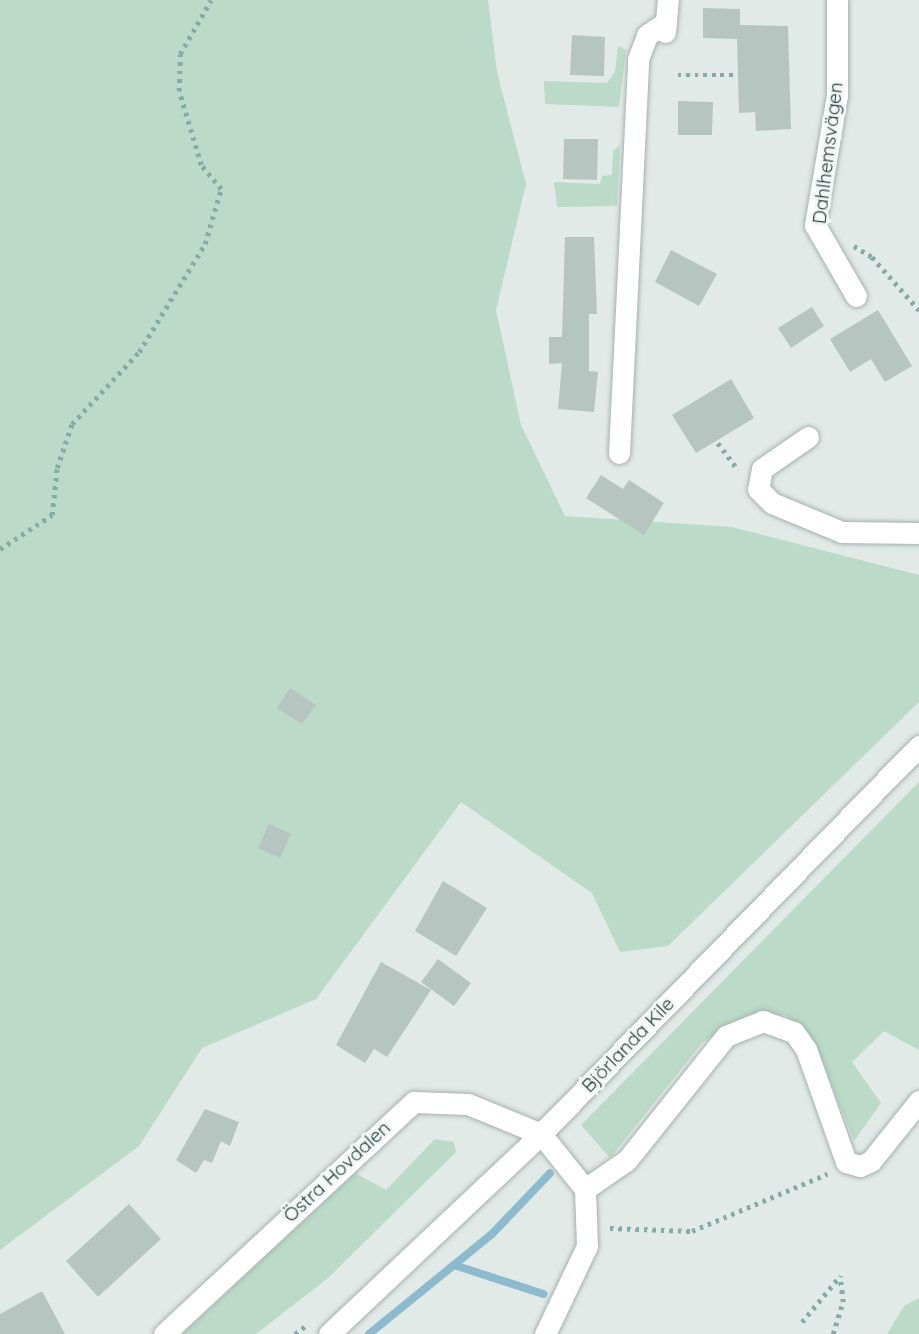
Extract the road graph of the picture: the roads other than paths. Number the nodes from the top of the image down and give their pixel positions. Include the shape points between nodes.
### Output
1 (668, 0) edge
2 (837, 0) edge
3 (856, 296) dead end
4 (808, 437) dead end
5 (619, 453) dead end
6 (919, 533) edge
7 (919, 747) edge
8 (919, 1101) edge
9 (541, 1134) junction
10 (584, 1189) junction
11 (164, 1334) edge
12 (329, 1334) edge
13 (545, 1334) edge

1 - 5 street via 666,27 647,35 638,59
2 - 3 street, Dahlhemsvägen via 837,95 815,225
4 - 6 street via 762,469 758,489 772,503 842,532
7 - 9 street, Björlanda Kile
8 - 10 street via 871,1161 850,1163 832,1133 806,1049 794,1032 763,1021 726,1036 627,1160
9 - 10 street
9 - 11 street, Östra Hovdalen via 468,1104 414,1102
9 - 12 street, Björlanda Kile
10 - 13 street via 589,1231

